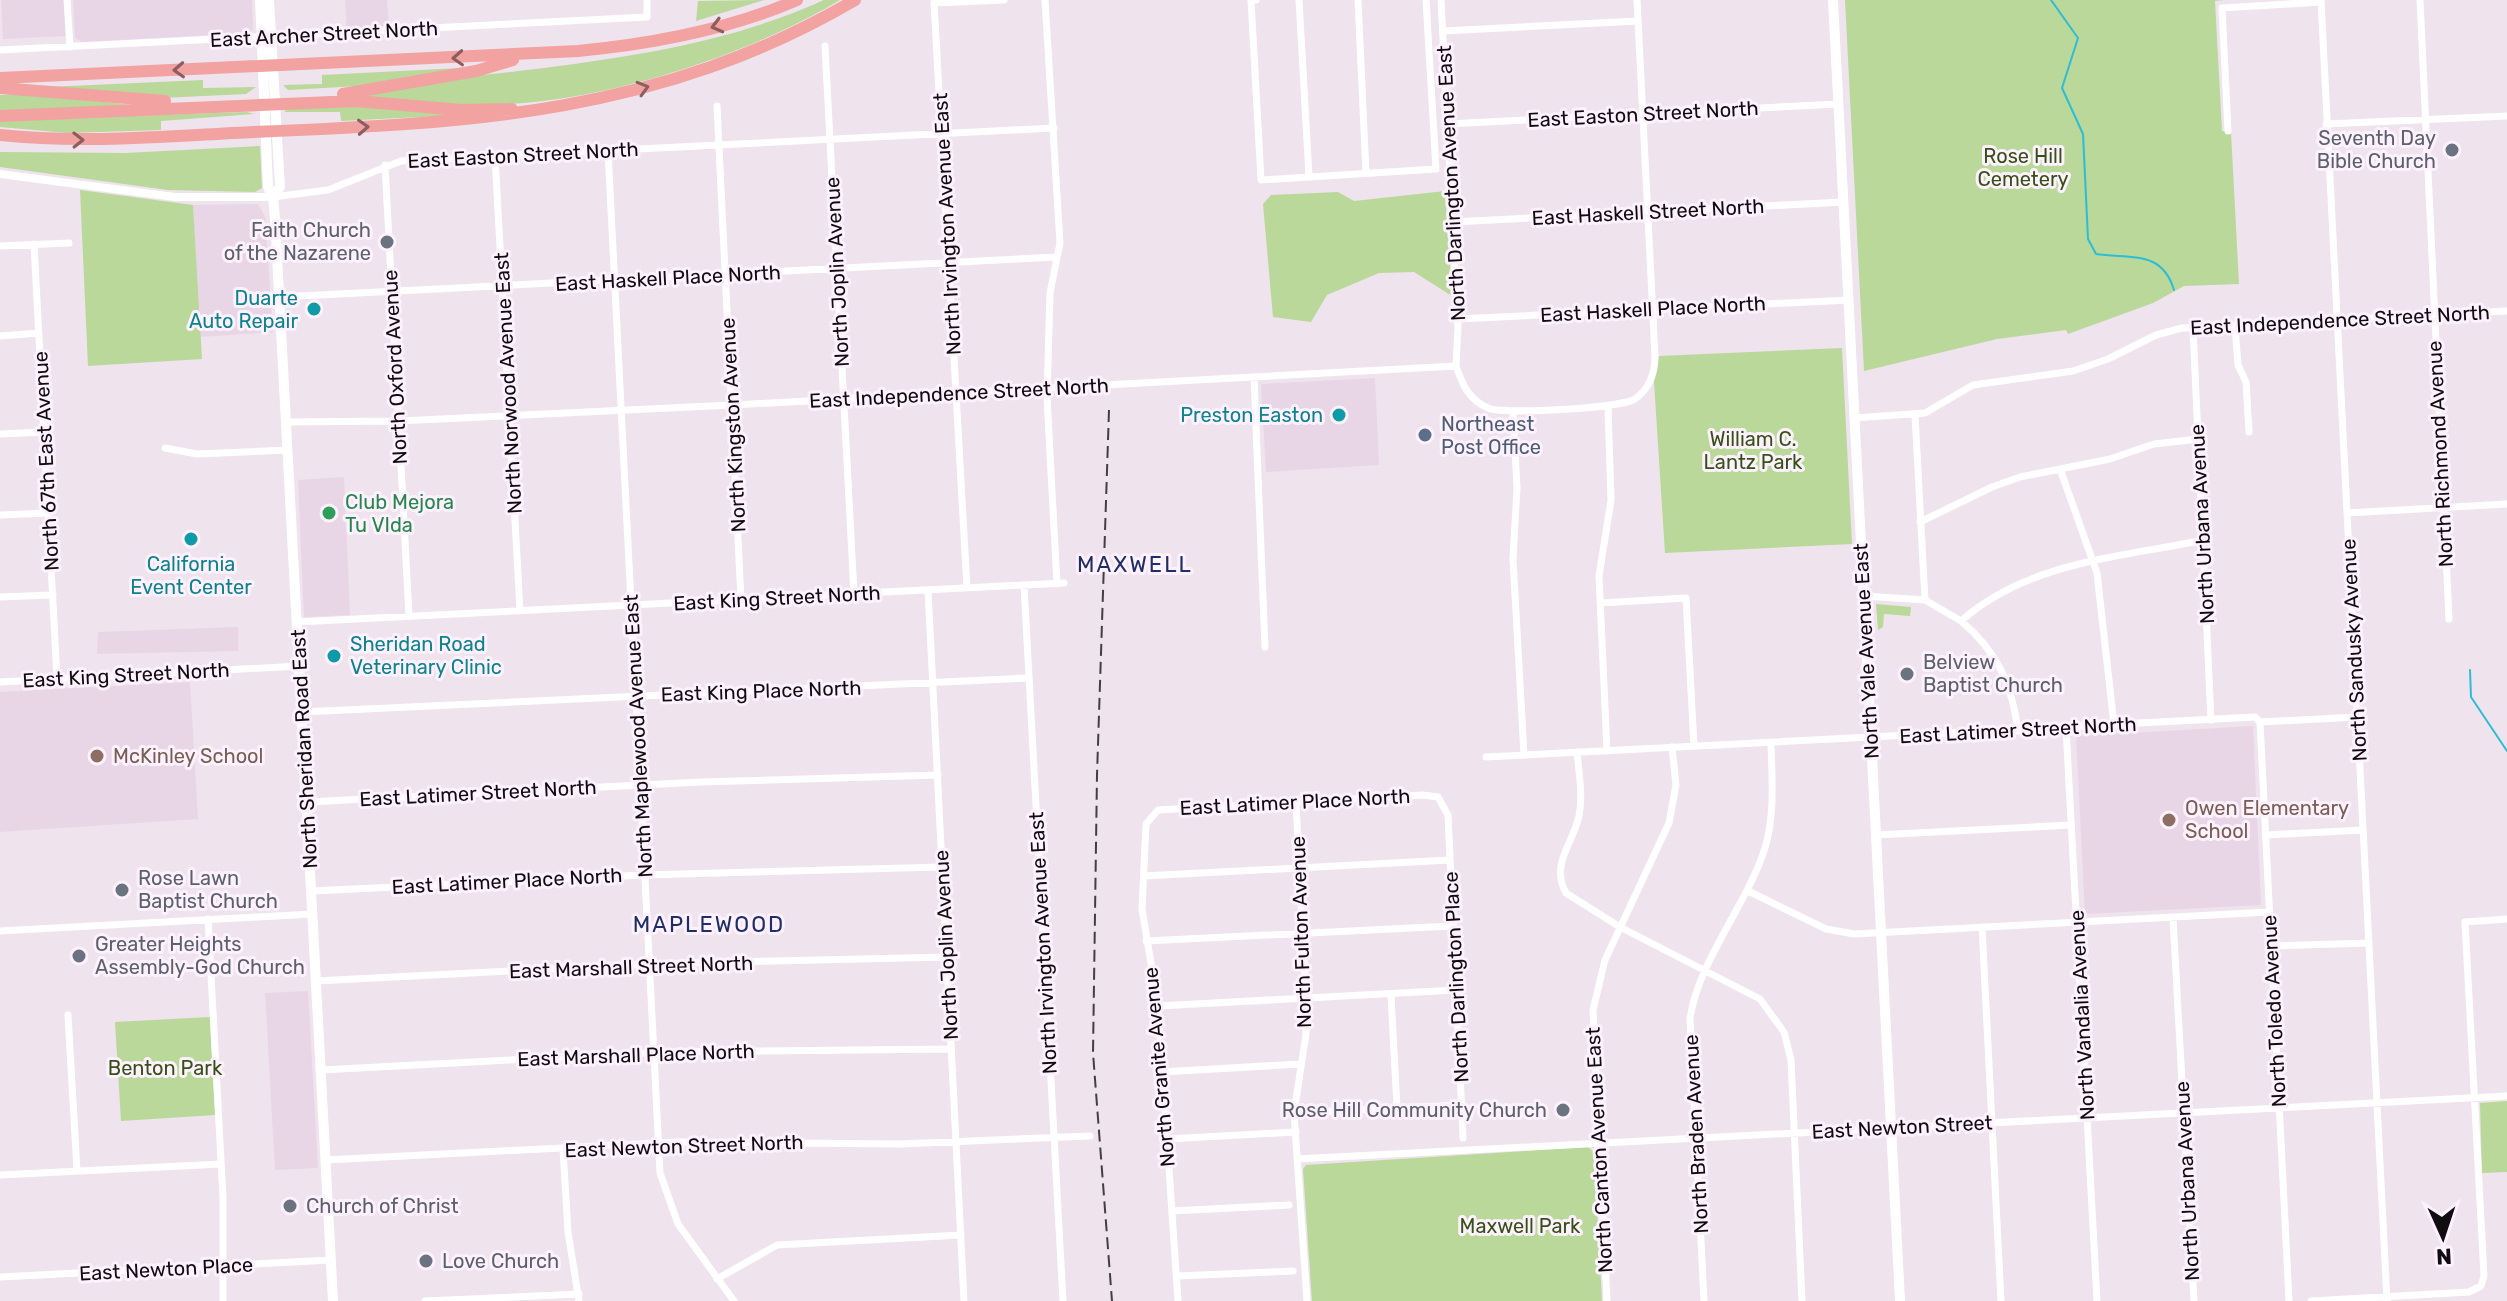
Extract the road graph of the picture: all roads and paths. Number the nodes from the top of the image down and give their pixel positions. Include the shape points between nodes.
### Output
1 (67, 0) edge
2 (260, 0) edge
3 (269, 0) edge
4 (647, 0) edge
5 (797, 0) edge
6 (855, 0) edge
7 (1004, 0) edge
8 (1045, 0) edge
9 (1254, 0) edge
10 (1299, 0) edge
11 (1358, 0) edge
12 (1426, 0) edge
13 (1441, 0) edge
14 (1637, 0) edge
15 (1833, 0) edge
16 (2420, 0) edge
17 (2321, 1) edge
18 (1638, 21) junction
19 (1443, 31) junction
20 (272, 36) junction
21 (259, 37) junction
22 (825, 46) dead end
23 (70, 47) junction
24 (0, 50) edge
25 (536, 54) junction
26 (0, 78) edge
27 (0, 88) edge
28 (269, 101) junction
29 (1839, 104) junction
30 (717, 106) dead end
31 (567, 107) junction
32 (1643, 114) junction
33 (0, 116) edge
34 (2507, 116) edge
35 (2425, 119) junction
36 (1448, 124) junction
37 (2326, 124) junction
38 (1054, 128) junction
39 (2228, 131) dead end
40 (942, 134) junction
41 (0, 135) edge
42 (830, 139) junction
43 (719, 145) junction
44 (608, 151) junction
45 (495, 156) junction
46 (385, 165) junction
47 (1366, 173) junction
48 (0, 174) edge
49 (1309, 176) junction
50 (273, 197) junction
51 (1844, 202) junction
52 (1648, 211) junction
53 (1453, 222) junction
54 (69, 243) dead end
55 (34, 244) junction
56 (0, 246) edge
57 (1056, 257) junction
58 (949, 263) junction
59 (837, 269) junction
60 (725, 274) junction
61 (614, 281) junction
62 (502, 286) junction
63 (390, 292) junction
64 (280, 297) junction
65 (1849, 300) junction
66 (1652, 309) junction
67 (2507, 311) edge
68 (2434, 315) junction
69 (1458, 319) junction
70 (2336, 320) junction
71 (2235, 326) junction
72 (2193, 328) junction
73 (39, 333) junction
74 (0, 336) edge
75 (1456, 366) junction
76 (1254, 378) junction
77 (1047, 389) junction
78 (956, 393) junction
79 (843, 399) junction
80 (732, 405) junction
81 (1608, 406) junction
82 (621, 410) junction
83 (1513, 411) junction
84 (1915, 415) junction
85 (510, 416) junction
86 (1854, 418) junction
87 (398, 421) junction
88 (286, 422) junction
89 (44, 432) junction
90 (2249, 432) dead end
91 (0, 434) edge
92 (2198, 439) junction
93 (165, 448) dead end
94 (288, 450) junction
95 (2060, 469) junction
96 (2507, 504) edge
97 (2443, 508) junction
98 (49, 513) junction
99 (2347, 513) junction
100 (0, 515) edge
101 (1920, 522) junction
102 (2204, 540) junction
103 (2094, 563) junction
104 (1024, 585) junction
105 (967, 588) junction
106 (928, 590) junction
107 (854, 594) junction
108 (53, 595) junction
109 (1864, 596) junction
110 (0, 597) edge
111 (741, 600) junction
112 (1925, 600) junction
113 (1600, 603) junction
114 (631, 605) junction
115 (520, 611) junction
116 (409, 616) junction
117 (2449, 619) dead end
118 (1961, 621) junction
119 (297, 622) junction
120 (1265, 647) dead end
121 (299, 666) junction
122 (1028, 678) junction
123 (57, 679) junction
124 (0, 682) edge
125 (932, 684) junction
126 (635, 696) junction
127 (302, 712) junction
128 (2357, 717) junction
129 (2211, 720) junction
130 (2260, 722) junction
131 (2114, 725) junction
132 (2066, 728) junction
133 (2018, 731) junction
134 (1871, 738) junction
135 (1771, 743) junction
136 (1694, 746) junction
137 (1672, 747) junction
138 (1607, 751) junction
139 (1577, 752) junction
140 (1524, 755) junction
141 (1486, 757) dead end
142 (938, 775) junction
143 (640, 785) junction
144 (307, 802) junction
145 (1296, 802) junction
146 (1448, 815) joint
147 (2071, 825) junction
148 (2363, 830) junction
149 (1144, 833) joint
150 (1876, 835) junction
151 (2266, 835) junction
152 (1450, 860) junction
153 (942, 867) junction
154 (1300, 868) junction
155 (645, 875) junction
156 (1144, 876) junction
157 (312, 891) junction
158 (1748, 891) junction
159 (2269, 912) junction
160 (313, 914) junction
161 (2173, 918) junction
162 (208, 919) junction
163 (2507, 919) edge
164 (2078, 922) junction
165 (1451, 926) junction
166 (1620, 927) junction
167 (1982, 927) junction
168 (0, 931) edge
169 (1302, 933) junction
170 (1880, 933) junction
171 (1146, 941) junction
172 (2369, 943) junction
173 (2271, 946) junction
174 (947, 957) junction
175 (649, 964) junction
176 (1708, 970) junction
177 (316, 981) junction
178 (1456, 990) junction
179 (1391, 996) junction
180 (1306, 998) junction
181 (1158, 1006) junction
182 (68, 1015) dead end
183 (951, 1049) junction
184 (654, 1053) junction
185 (1300, 1064) junction
186 (321, 1070) junction
187 (1162, 1072) junction
188 (2507, 1096) edge
189 (2475, 1098) junction
190 (2377, 1104) junction
191 (1462, 1105) junction
192 (1397, 1107) junction
193 (2279, 1108) junction
194 (2183, 1112) junction
195 (1294, 1113) junction
196 (2088, 1117) junction
197 (1992, 1122) junction
198 (1891, 1128) junction
199 (1296, 1132) junction
200 (1794, 1133) junction
201 (1090, 1136) dead end
202 (1053, 1138) junction
203 (1463, 1138) dead end
204 (1696, 1138) junction
205 (1167, 1139) junction
206 (1598, 1142) junction
207 (658, 1143) junction
208 (956, 1143) junction
209 (563, 1149) junction
210 (1297, 1159) junction
211 (326, 1160) junction
212 (221, 1164) junction
213 (77, 1171) junction
214 (0, 1175) edge
215 (1289, 1205) dead end
216 (1172, 1211) junction
217 (961, 1235) junction
218 (331, 1260) junction
219 (222, 1266) junction
220 (1293, 1271) dead end
221 (1177, 1276) junction
222 (0, 1277) edge
223 (717, 1279) junction
224 (579, 1297) edge
225 (2387, 1299) edge
226 (223, 1301) edge
227 (333, 1301) edge
228 (425, 1301) edge
229 (734, 1301) edge
230 (964, 1301) edge
231 (1063, 1301) edge
232 (1178, 1301) edge
233 (1307, 1301) edge
234 (1607, 1301) edge
235 (1704, 1301) edge
236 (1802, 1301) edge
237 (1900, 1301) edge
238 (2001, 1301) edge
239 (2097, 1301) edge
240 (2194, 1301) edge
241 (2289, 1301) edge
242 (2311, 1301) edge

1 - 23 street
2 - 21 main road, North Sheridan Road East
3 - 20 main road, North Sheridan Road East
4 - 20 street, East Archer Street North via 647,17
5 -> 25 highway via 668,39
31 -> 6 highway via 703,70
7 - 40 street, North Irvington Avenue East via 934,3
8 - 38 street
9 - 49 street via 1261,180
10 - 49 street
11 - 47 street
12 - 47 street, North Darlington Avenue East via 1436,169
13 - 19 street, North Darlington Avenue East
14 - 18 street
15 - 29 main road, North Yale Avenue East
16 - 35 street, North Richmond Avenue
17 - 37 street, North Sandusky Avenue
17 - 39 street via 2222,8
18 - 19 street
18 - 32 street
19 - 36 street, North Darlington Avenue East
20 - 21 street, East Archer Street North
20 - 28 main road, North Sheridan Road East via 274,83
21 - 23 street, East Archer Street North
21 - 28 main road, North Sheridan Road East via 261,84
22 - 42 street, North Joplin Avenue
23 - 24 street, East Archer Street North
25 -> 26 highway
25 - 28 highway via 380,89
27 - 28 highway via 134,100
28 - 31 highway via 480,110
28 - 33 highway
28 - 50 main road, North Sheridan Road East via 264,125
28 - 50 main road, North Sheridan Road East via 276,120 280,187
29 - 32 street, East Easton Street North
29 - 51 main road, North Yale Avenue East
30 - 43 street, North Kingston Avenue
41 -> 31 highway via 96,140 314,130 467,121
32 - 36 street, East Easton Street North
32 - 52 street
34 - 35 street
35 - 37 street
35 - 68 street, North Richmond Avenue
36 - 53 street, North Darlington Avenue East
37 - 70 street, North Sandusky Avenue
38 - 40 street, East Easton Street North
38 - 57 street via 1060,243
40 - 42 street, East Easton Street North
40 - 58 street, North Irvington Avenue East
42 - 43 street, East Easton Street North
42 - 59 street, North Joplin Avenue
43 - 44 street, East Easton Street North
43 - 60 street, North Kingston Avenue
44 - 45 street, East Easton Street North
44 - 61 street, North Maplewood Avenue East
45 - 46 street, East Easton Street North
45 - 62 street, North Norwood Avenue East
46 - 50 street, East Easton Street North via 328,190
46 - 63 street, North Oxford Avenue
47 - 49 street
48 - 50 street, East Easton Street North via 175,197
50 - 64 main road, North Sheridan Road East
51 - 52 street, East Haskell Street North
51 - 65 main road, North Yale Avenue East
52 - 53 street, East Haskell Street North
52 - 66 street
53 - 69 street, North Darlington Avenue East
54 - 55 street
55 - 56 street
55 - 73 street, North 67th East Avenue
57 - 58 street, East Haskell Place North
57 - 77 street
58 - 59 street, East Haskell Place North
58 - 78 street, North Irvington Avenue East
59 - 60 street, East Haskell Place North
59 - 79 street, North Joplin Avenue
60 - 61 street, East Haskell Place North
60 - 80 street, North Kingston Avenue
61 - 62 street, East Haskell Place North
61 - 82 street, North Maplewood Avenue East
62 - 63 street, East Haskell Place North
62 - 85 street, North Norwood Avenue East
63 - 64 street, East Haskell Place North
63 - 87 street, North Oxford Avenue
64 - 88 main road, North Sheridan Road East
65 - 66 street, East Haskell Place North
65 - 86 main road, North Yale Avenue East
66 - 69 street, East Haskell Place North
66 - 81 street via 1652,378 1637,397
67 - 68 street, East Independence Street North
68 - 70 street, East Independence Street North
68 - 97 street, North Richmond Avenue
69 - 75 street, North Darlington Avenue East
70 - 71 street, East Independence Street North
70 - 99 street, North Sandusky Avenue
71 - 72 street, East Independence Street North
71 - 90 street
72 - 84 street, East Independence Street North via 2156,335 2073,371 1981,383
72 - 92 street, North Urbana Avenue
73 - 74 street
73 - 89 street, North 67th East Avenue
75 - 76 street, East Independence Street North
75 - 83 street via 1476,401 1492,410
76 - 77 street, East Independence Street North
76 - 120 street
77 - 78 street, East Independence Street North
77 - 104 street, East King Street North via 1061,583
78 - 79 street, East Independence Street North
78 - 105 street, North Irvington Avenue East
79 - 80 street, East Independence Street North
79 - 107 street, North Joplin Avenue
80 - 82 street, East Independence Street North
80 - 111 street, North Kingston Avenue
81 - 83 street
81 - 113 street via 1611,500
82 - 85 street, East Independence Street North
82 - 114 street, North Maplewood Avenue East
83 - 140 street via 1513,559
84 - 86 street, East Independence Street North
84 - 101 street
85 - 87 street, East Independence Street North
85 - 115 street, North Norwood Avenue East
86 - 109 main road, North Yale Avenue East
87 - 88 street, East Independence Street North
87 - 116 street, North Oxford Avenue
88 - 94 main road, North Sheridan Road East
89 - 91 street
89 - 98 street, North 67th East Avenue
92 - 95 street via 2154,444
92 - 102 street, North Urbana Avenue
93 - 94 street via 197,454
94 - 119 main road, North Sheridan Road East
95 - 101 street via 1992,487
95 - 103 street
96 - 97 street
97 - 99 street
97 - 117 street, North Richmond Avenue
98 - 100 street
98 - 108 street, North 67th East Avenue
99 - 128 street, North Sandusky Avenue
101 - 112 street
102 - 103 street
102 - 129 street, North Urbana Avenue
103 - 118 street via 2013,585
103 - 131 street
104 - 105 street, East King Street North
104 - 122 street, North Irvington Avenue East
105 - 106 street, East King Street North
106 - 107 street, East King Street North
106 - 125 street, North Joplin Avenue
107 - 111 street, East King Street North
108 - 110 street
108 - 123 street, North 67th East Avenue
109 - 112 street
109 - 134 main road, North Yale Avenue East
111 - 114 street, East King Street North
112 - 118 street
113 - 136 street via 1686,598
113 - 138 street
114 - 115 street, East King Street North
114 - 126 street, North Maplewood Avenue East
115 - 116 street, East King Street North
116 - 119 street, East King Street North
118 - 133 street via 1999,663
119 - 121 main road, North Sheridan Road East
121 - 123 street, East King Street North
121 - 127 main road, North Sheridan Road East
122 - 125 street, East King Place North
122 - 202 street, North Irvington Avenue East
123 - 124 street, East King Street North
125 - 126 street, East King Place North
125 - 142 street, North Joplin Avenue
126 - 127 street, East King Place North
126 - 143 street, North Maplewood Avenue East
127 - 144 main road, North Sheridan Road East
128 - 130 street, East Latimer Street North
128 - 148 street, North Sandusky Avenue
129 - 130 street, East Latimer Street North via 2255,717
129 - 131 street, East Latimer Street North
130 - 151 street, North Toledo Avenue
131 - 132 street, East Latimer Street North
132 - 133 street, East Latimer Street North
132 - 147 street, North Vandalia Avenue
133 - 134 street, East Latimer Street North
134 - 135 street, East Latimer Street North
134 - 150 main road, North Yale Avenue East
135 - 136 street, East Latimer Street North
135 - 158 street, North Braden Avenue via 1769,834
136 - 137 street, East Latimer Street North
137 - 138 street, East Latimer Street North
137 - 166 street, North Canton Avenue East via 1676,785 1669,823
138 - 139 street, East Latimer Street North
139 - 140 street, East Latimer Street North
139 - 166 street via 1580,804 1561,856 1561,884 1574,902
140 - 141 street, East Latimer Street North
142 - 143 street, East Latimer Street North
142 - 153 street, North Joplin Avenue
143 - 144 street, East Latimer Street North
143 - 155 street, North Maplewood Avenue East
144 - 157 main road, North Sheridan Road East
145 - 146 street, East Latimer Place North via 1434,795
145 - 149 street, East Latimer Place North via 1158,810 1150,815
145 - 154 street, North Fulton Avenue
146 - 152 street, North Darlington Place
147 - 150 street
147 - 164 street, North Vandalia Avenue
148 - 151 street
148 - 172 street, North Sandusky Avenue
149 - 156 street, North Granite Avenue
150 - 170 main road, North Yale Avenue East
151 - 159 street, North Toledo Avenue
152 - 154 street
152 - 165 street, North Darlington Place
153 - 155 street, East Latimer Place North
153 - 174 street, North Joplin Avenue
154 - 156 street
154 - 169 street, North Fulton Avenue
155 - 157 street, East Latimer Place North
155 - 175 street, North Maplewood Avenue East
156 - 171 street, North Granite Avenue
157 - 160 main road, North Sheridan Road East
158 - 170 street via 1826,929
158 - 176 street, North Braden Avenue
159 - 161 street
159 - 173 street, North Toledo Avenue
160 - 162 street
160 - 177 main road, North Sheridan Road East
161 - 164 street
161 - 194 street, North Urbana Avenue
162 - 168 street
162 - 212 street
163 - 189 street via 2465,922
164 - 167 street
164 - 196 street, North Vandalia Avenue
165 - 169 street
165 - 178 street, North Darlington Place
166 - 176 street
166 - 206 street, North Canton Avenue East via 1598,978 1593,1010
167 - 170 street
167 - 197 street
169 - 171 street
169 - 180 street, North Fulton Avenue
170 - 198 main road, North Yale Avenue East
171 - 181 street, North Granite Avenue
172 - 173 street
172 - 190 street, North Sandusky Avenue
173 - 193 street, North Toledo Avenue
174 - 175 street, East Marshall Street North
174 - 183 street, North Joplin Avenue
175 - 177 street, East Marshall Street North
175 - 184 street, North Maplewood Avenue East
176 - 200 street via 1760,999 1784,1032 1791,1060
176 - 204 street, North Braden Avenue via 1690,1019
177 - 186 main road, North Sheridan Road East
178 - 179 street
178 - 191 street, North Darlington Place
179 - 180 street
179 - 192 street
180 - 181 street
180 - 185 street, North Fulton Avenue
181 - 187 street, North Granite Avenue
182 - 213 street
183 - 184 street, East Marshall Place North
183 - 208 street, North Joplin Avenue
184 - 186 street, East Marshall Place North
184 - 207 street, North Maplewood Avenue East
185 - 187 street
185 - 195 street, North Fulton Avenue
186 - 211 main road, North Sheridan Road East
187 - 205 street, North Granite Avenue
188 - 189 street, East Newton Street
189 - 190 street, East Newton Street
189 - 225 street via 2481,1286 2469,1292
190 - 193 street, East Newton Street
190 - 225 street, North Sandusky Avenue
191 - 192 street
191 - 203 street, North Darlington Place
192 - 195 street
193 - 194 street, East Newton Street
193 - 241 street, North Toledo Avenue
194 - 196 street, East Newton Street
194 - 240 street, North Urbana Avenue
195 - 199 street, North Fulton Avenue
196 - 197 street, East Newton Street
196 - 239 street, North Vandalia Avenue
197 - 198 street, East Newton Street
197 - 238 street
198 - 200 street, East Newton Street
198 - 237 main road, North Yale Avenue East
199 - 205 street
199 - 210 street, North Fulton Avenue
200 - 204 street, East Newton Street
200 - 236 street
201 - 202 street, East Newton Street North
202 - 208 street, East Newton Street North
202 - 231 street, North Irvington Avenue East
204 - 206 street, East Newton Street
204 - 235 street, North Braden Avenue
205 - 216 street, North Granite Avenue
206 - 210 street, East Newton Street
206 - 234 street, North Canton Avenue East
207 - 208 street, East Newton Street North
207 - 209 street, East Newton Street North
207 - 223 street, North Maplewood Avenue East via 669,1205
208 - 217 street, North Joplin Avenue
209 - 211 street, East Newton Street North
209 - 224 street
210 - 233 street, North Fulton Avenue
211 - 218 main road, North Sheridan Road East
212 - 213 street
212 - 219 street
213 - 214 street
215 - 216 street
216 - 221 street, North Granite Avenue
217 - 223 street via 777,1245
217 - 230 street, North Joplin Avenue
218 - 219 street, East Newton Place
218 - 227 main road, North Sheridan Road East
219 - 222 street, East Newton Place
219 - 226 street
220 - 221 street
221 - 232 street, North Granite Avenue
223 - 229 street, North Maplewood Avenue East
224 - 228 street
225 - 242 street

